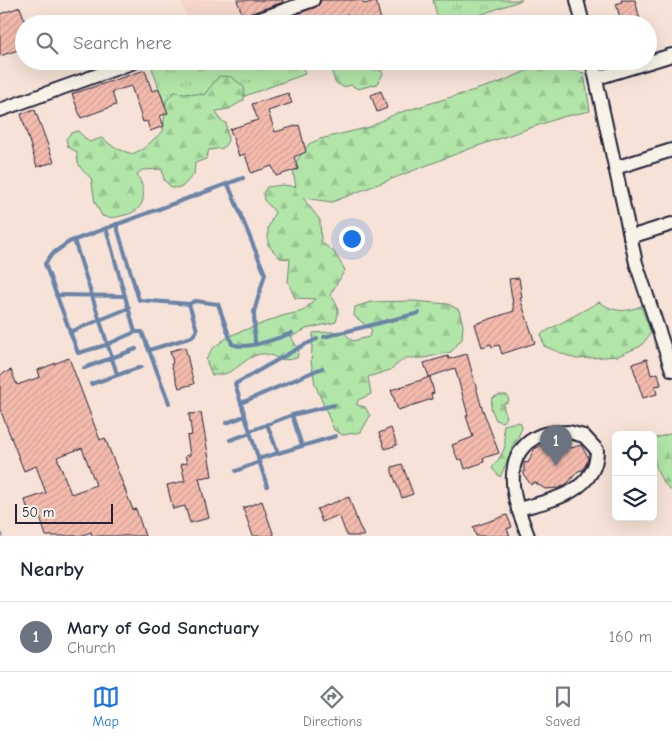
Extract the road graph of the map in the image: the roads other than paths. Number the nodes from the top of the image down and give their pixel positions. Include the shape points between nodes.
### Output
1 (313, 0) edge
2 (576, 0) edge
3 (292, 3) edge
4 (266, 15) edge
5 (580, 15) edge
6 (672, 55) edge
7 (657, 60) edge
8 (111, 70) edge
9 (595, 70) edge
10 (623, 70) edge
11 (597, 78) junction
12 (0, 110) edge
13 (672, 150) edge
14 (615, 168) junction
15 (672, 224) edge
16 (630, 237) junction
17 (672, 370) edge
18 (518, 509) junction
19 (528, 536) edge

1 - 3 street
2 - 5 street
3 - 4 street
6 - 7 street
8 - 12 street
9 - 11 street
10 - 11 street
11 - 14 street
13 - 14 street
14 - 16 street
15 - 16 street
16 - 17 street
18 - 18 street via 564,496 582,484 597,460 597,450 592,442 569,432 543,434 527,442 513,465 513,493
18 - 19 street

